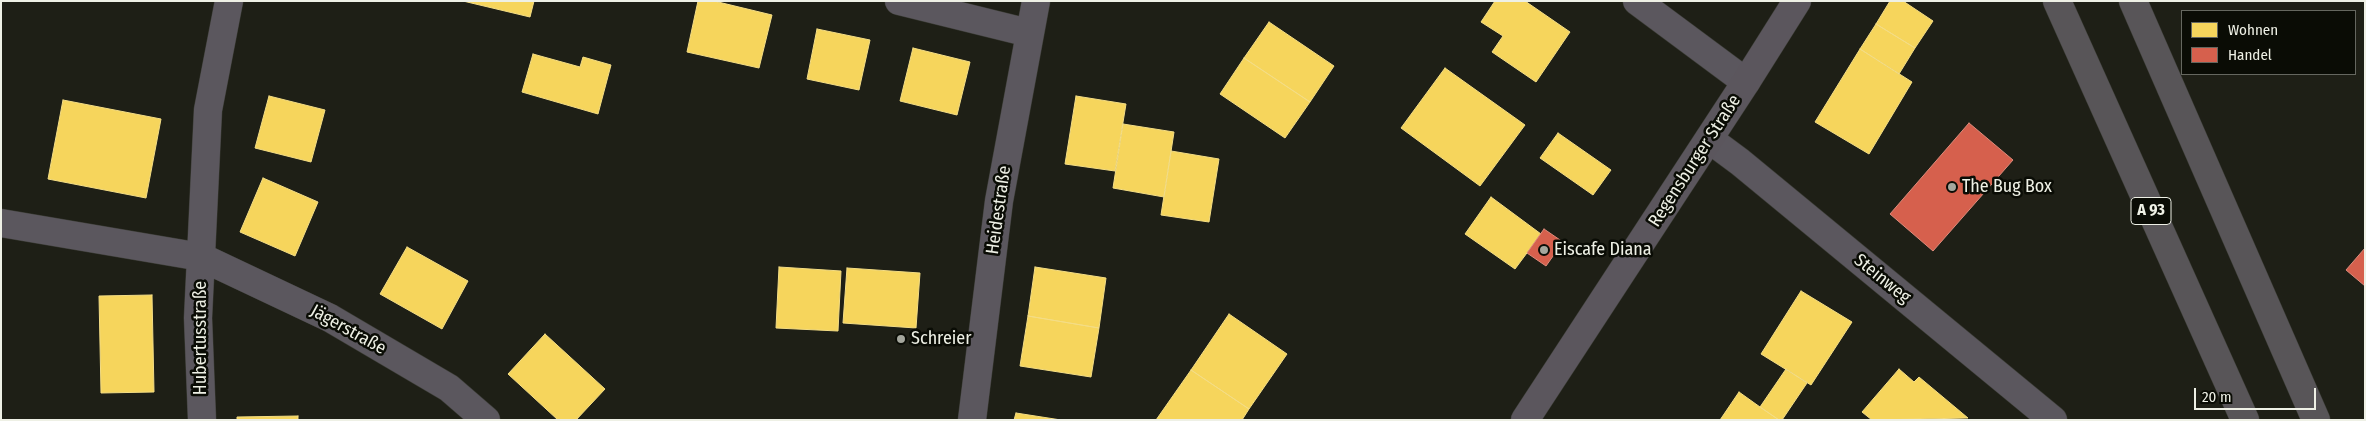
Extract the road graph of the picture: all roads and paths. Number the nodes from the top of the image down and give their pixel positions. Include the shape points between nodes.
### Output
1 (229, 1) edge
2 (900, 1) edge
3 (1036, 1) edge
4 (1637, 1) edge
5 (1797, 1) edge
6 (2057, 1) edge
7 (2133, 1) edge
8 (1029, 33) junction
9 (1746, 82) junction
10 (1709, 139) junction
11 (1, 223) edge
12 (201, 257) junction
13 (202, 420) edge
14 (486, 420) edge
15 (972, 420) edge
16 (1525, 420) edge
17 (2053, 420) edge
18 (2245, 420) edge
19 (2316, 420) edge

1 - 12 street via 208,110
2 - 8 street
3 - 8 street, Heidestraße
4 - 9 street
5 - 9 main road, Regensburger Straße
6 - 18 highway, A 93
7 - 19 highway
8 - 15 street, Heidestraße via 999,202
9 - 10 main road, Regensburger Straße
10 - 16 main road, Regensburger Straße
10 - 17 street, Steinweg
11 - 12 street, Jägerstraße
12 - 13 street, Hubertusstraße via 198,318
12 - 14 street, Jägerstraße via 330,318 448,388

